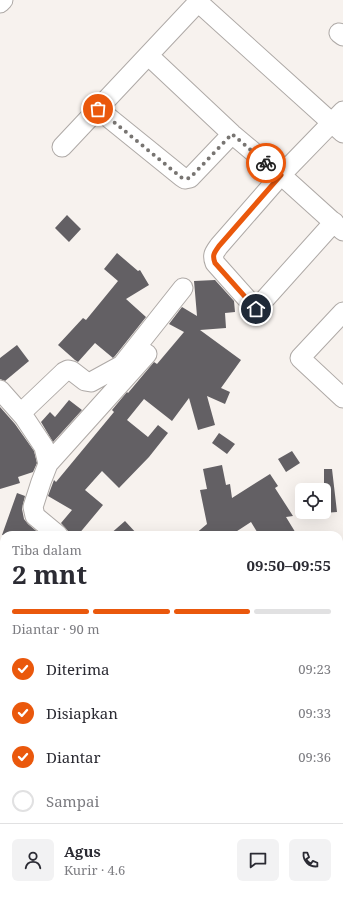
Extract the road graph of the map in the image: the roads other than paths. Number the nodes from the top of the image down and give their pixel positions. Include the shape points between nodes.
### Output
1 (3, 0) edge
2 (199, 1) edge
3 (0, 3) edge
4 (149, 56) junction
5 (98, 109) junction
6 (339, 122) edge
7 (232, 134) junction
8 (62, 147) dead end
9 (281, 175) junction
10 (339, 227) edge
11 (183, 288) dead end
12 (343, 312) edge
13 (147, 354) dead end
14 (0, 390) edge
15 (343, 398) edge
16 (21, 413) junction
17 (48, 464) junction
18 (53, 531) edge

1 - 3 street
2 - 4 street
2 - 6 street
4 - 5 street
4 - 7 street
5 - 7 street via 185,179 190,178
5 - 8 street
6 - 9 street
7 - 9 street
9 - 10 street
9 - 10 street via 224,240 213,258 256,309
11 - 16 street via 122,365 91,382 68,370
12 - 15 street via 300,358
13 - 17 street
14 - 16 street
16 - 17 street via 44,447
17 - 18 street via 33,508 35,516

